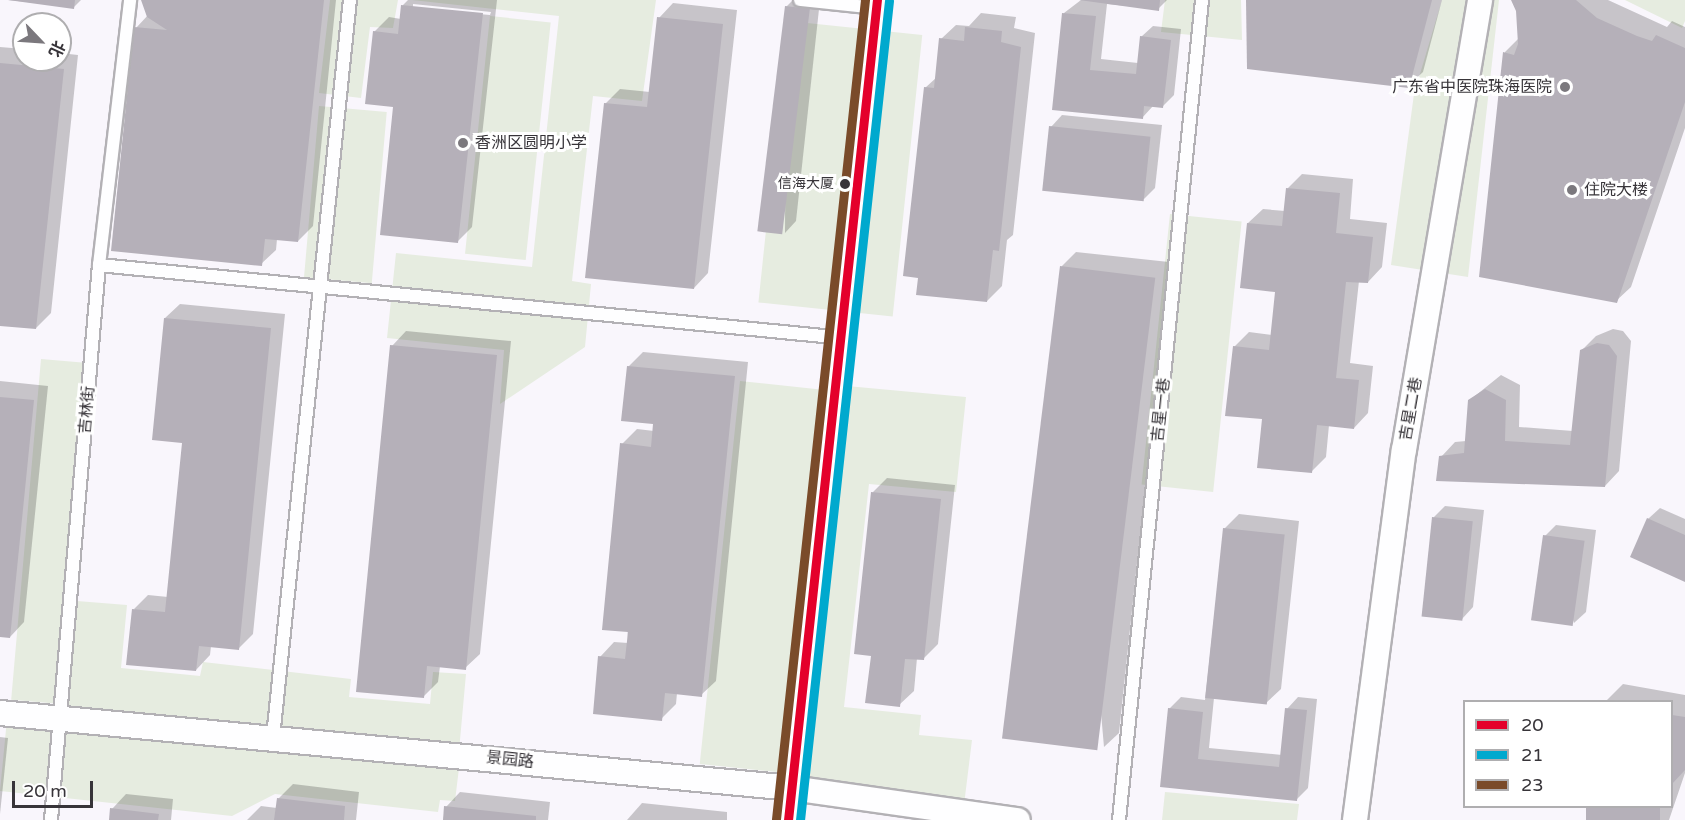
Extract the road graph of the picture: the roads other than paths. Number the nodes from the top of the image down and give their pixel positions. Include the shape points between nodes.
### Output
1 (130, 0) edge
2 (350, 0) edge
3 (800, 0) edge
4 (1202, 0) edge
5 (1480, 0) edge
6 (877, 4) edge
7 (99, 265) junction
8 (318, 287) junction
9 (843, 338) junction
10 (0, 713) edge
11 (60, 719) junction
12 (273, 737) junction
13 (792, 789) junction
14 (51, 820) edge
15 (788, 820) edge
16 (1018, 820) edge
17 (1119, 820) edge
18 (1355, 820) edge

1 - 7 lane, 吉林街
2 - 8 lane
3 - 6 lane
4 - 17 lane, 吉星一巷
5 - 18 street, 吉星二巷 via 1404,450
6 - 9 street
7 - 8 lane
7 - 11 lane, 吉林街
8 - 9 lane
8 - 12 lane
9 - 13 street
10 - 11 street, 景园路
11 - 12 street, 景园路
11 - 14 lane, 吉林街
12 - 13 street, 景园路
13 - 15 street
13 - 16 street, 景园路

